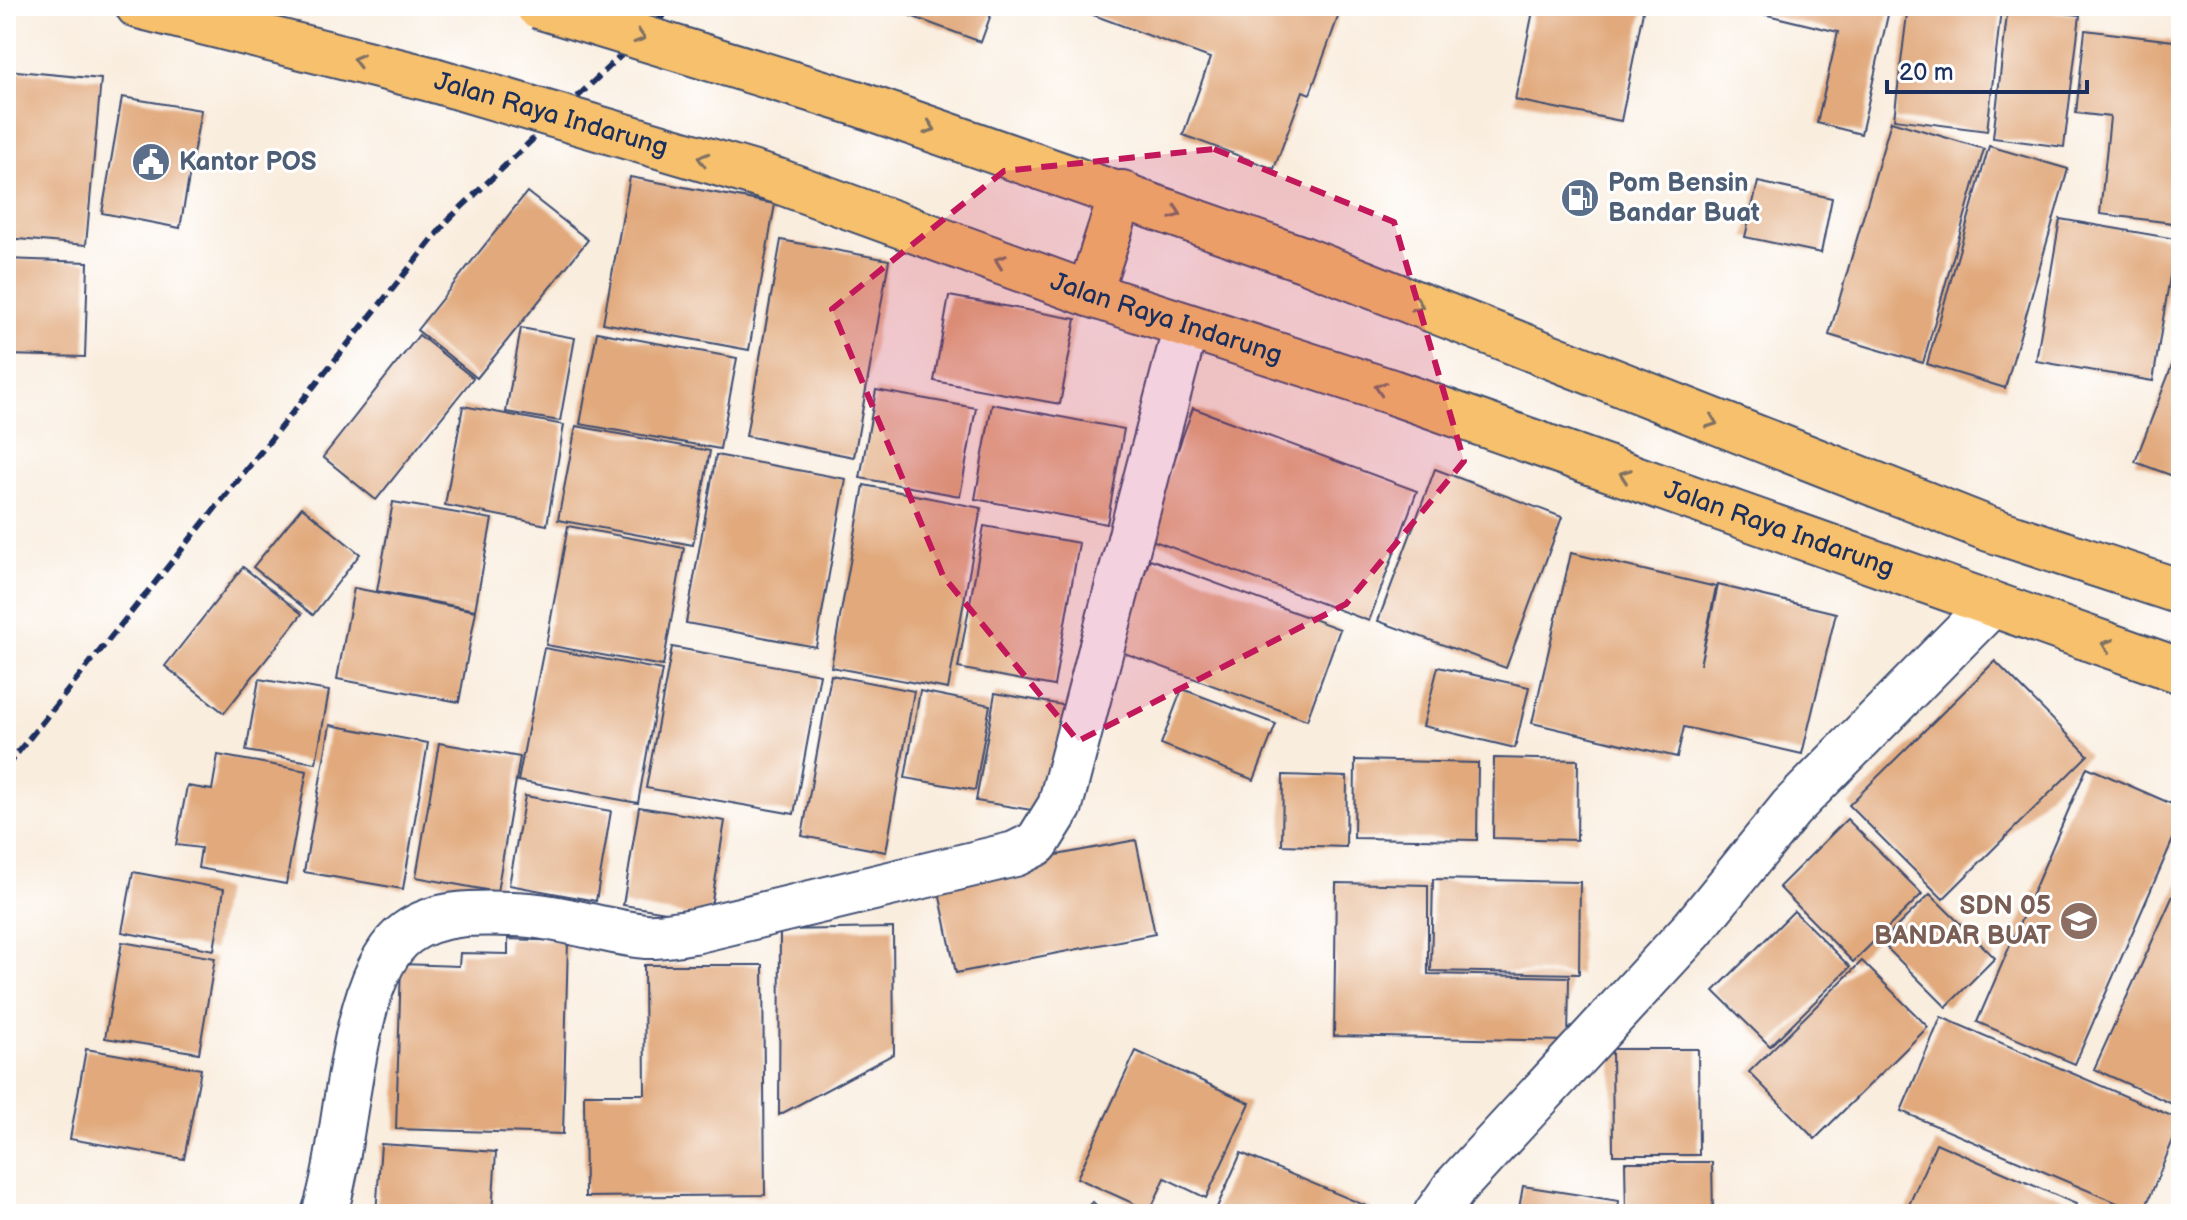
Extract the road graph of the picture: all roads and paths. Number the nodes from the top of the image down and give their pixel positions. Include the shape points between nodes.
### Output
1 (138, 6) edge
2 (538, 6) edge
3 (1122, 193) junction
4 (1089, 294) junction
5 (1186, 326) junction
6 (2181, 592) edge
7 (1991, 605) junction
8 (2181, 671) edge
9 (324, 1214) edge
10 (1436, 1214) edge

4 -> 1 highway, Jalan Raya Indarung, bridge via 778,181 434,80
2 -> 3 highway, bridge via 856,103
3 - 4 highway
3 -> 6 highway via 1989,529
4 - 5 highway, Jalan Raya Indarung
7 -> 5 highway, Jalan Raya Indarung via 1407,397
5 - 9 street via 1060,806 1037,843 1015,854 694,931 648,936 518,914 454,913 407,932 380,961 364,1007 335,1183
8 -> 7 highway, Jalan Raya Indarung
7 - 10 street via 1791,808 1693,929

